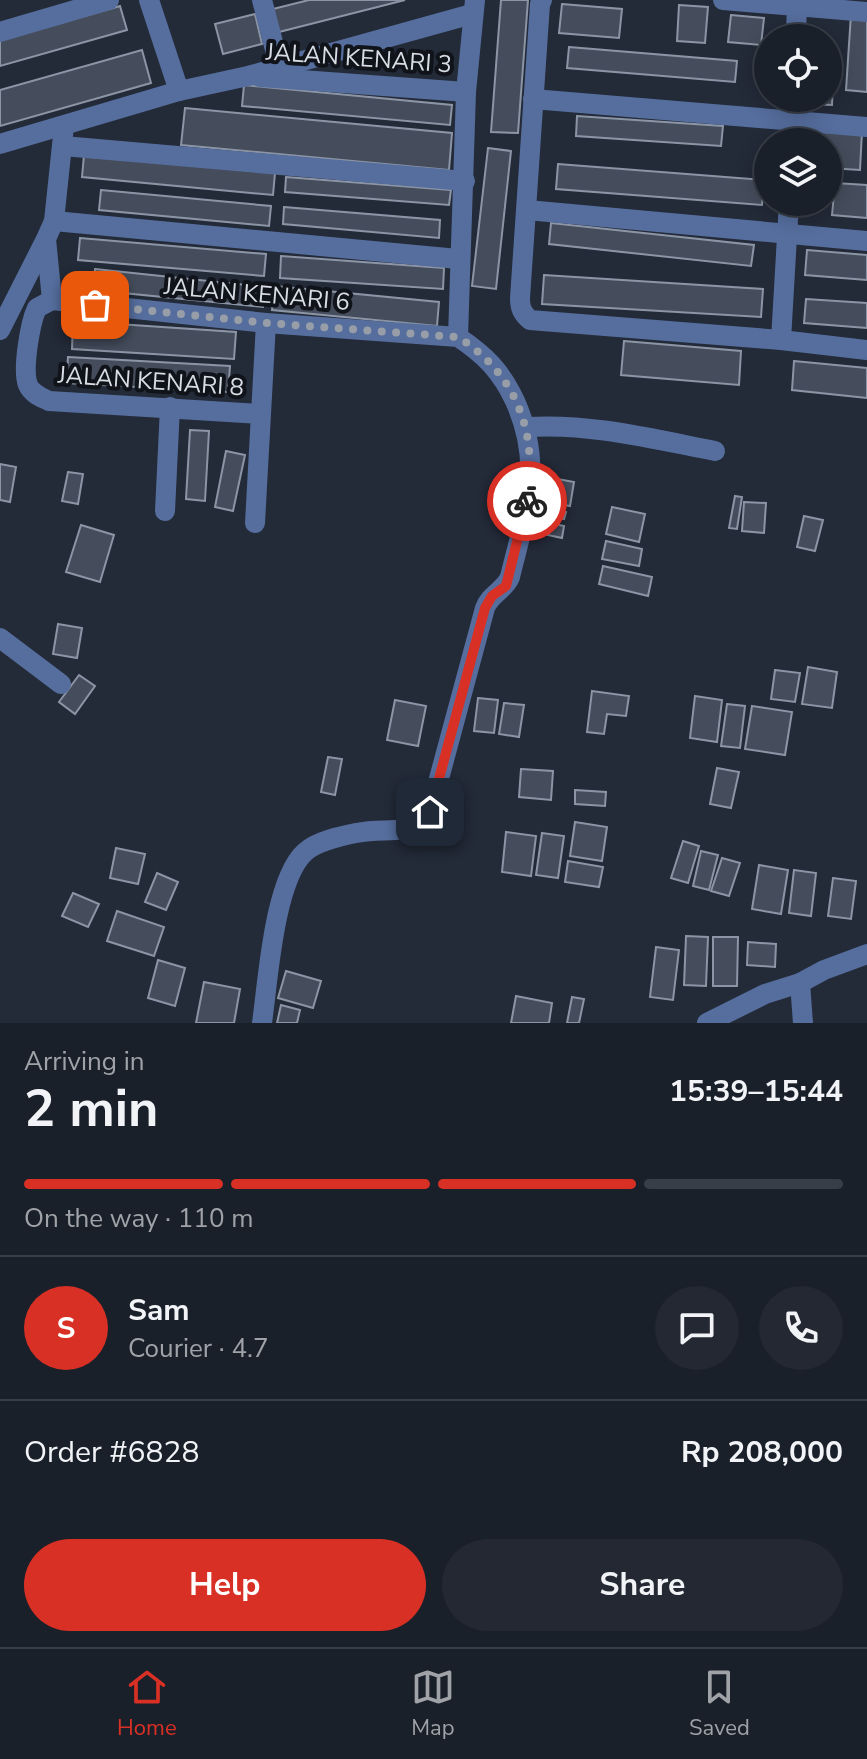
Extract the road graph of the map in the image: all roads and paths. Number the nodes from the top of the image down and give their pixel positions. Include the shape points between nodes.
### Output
1 (109, 0) edge
2 (149, 0) edge
3 (262, 0) edge
4 (542, 0) edge
5 (723, 0) edge
6 (797, 3) edge
7 (473, 7) edge
8 (867, 12) edge
9 (796, 24) edge
10 (0, 32) edge
11 (279, 65) junction
12 (248, 76) junction
13 (179, 91) junction
14 (466, 92) junction
15 (533, 99) junction
16 (793, 112) edge
17 (793, 120) junction
18 (867, 127) edge
19 (793, 128) edge
20 (64, 136) junction
21 (0, 144) edge
22 (465, 181) junction
23 (527, 210) junction
24 (788, 216) edge
25 (50, 230) junction
26 (787, 232) junction
27 (867, 241) edge
28 (458, 259) junction
29 (52, 300) junction
30 (266, 323) junction
31 (0, 330) edge
32 (458, 337) junction
33 (781, 340) junction
34 (867, 350) edge
35 (170, 407) junction
36 (260, 414) junction
37 (527, 427) junction
38 (715, 451) dead end
39 (165, 511) dead end
40 (255, 523) dead end
41 (0, 638) edge
42 (61, 684) dead end
43 (867, 954) edge
44 (800, 983) junction
45 (262, 1023) edge
46 (707, 1023) edge
47 (803, 1023) edge

1 - 10 street
2 - 13 street
3 - 11 street
4 - 15 street
5 - 6 street
6 - 8 street
6 - 9 street
7 - 11 street
7 - 14 street
11 - 12 street
12 - 13 street
12 - 14 street, JALAN KENARI 3
13 - 20 street
14 - 22 street
15 - 17 street
15 - 23 street
16 - 17 street
17 - 18 street
17 - 19 street
20 - 21 street
20 - 22 street
20 - 25 street
22 - 28 street
23 - 26 street
23 - 33 street via 520,305 530,320
24 - 26 street
25 - 28 street
25 - 29 street
25 - 31 street
26 - 27 street
26 - 33 street
28 - 32 street
29 - 30 street, JALAN KENARI 6
29 - 35 street, JALAN KENARI 8 via 37,308 31,321 27,383 34,393 49,401
30 - 32 street, JALAN KENARI 6
30 - 36 street
32 - 37 street via 504,378
33 - 34 street
35 - 36 street, JALAN KENARI 8
35 - 39 street
36 - 40 street
37 - 38 street via 595,429
37 - 45 street via 531,480 510,577 485,608 430,812 415,826 351,834 305,851 291,869 277,917
41 - 42 street
43 - 44 street
44 - 46 street
44 - 47 street

